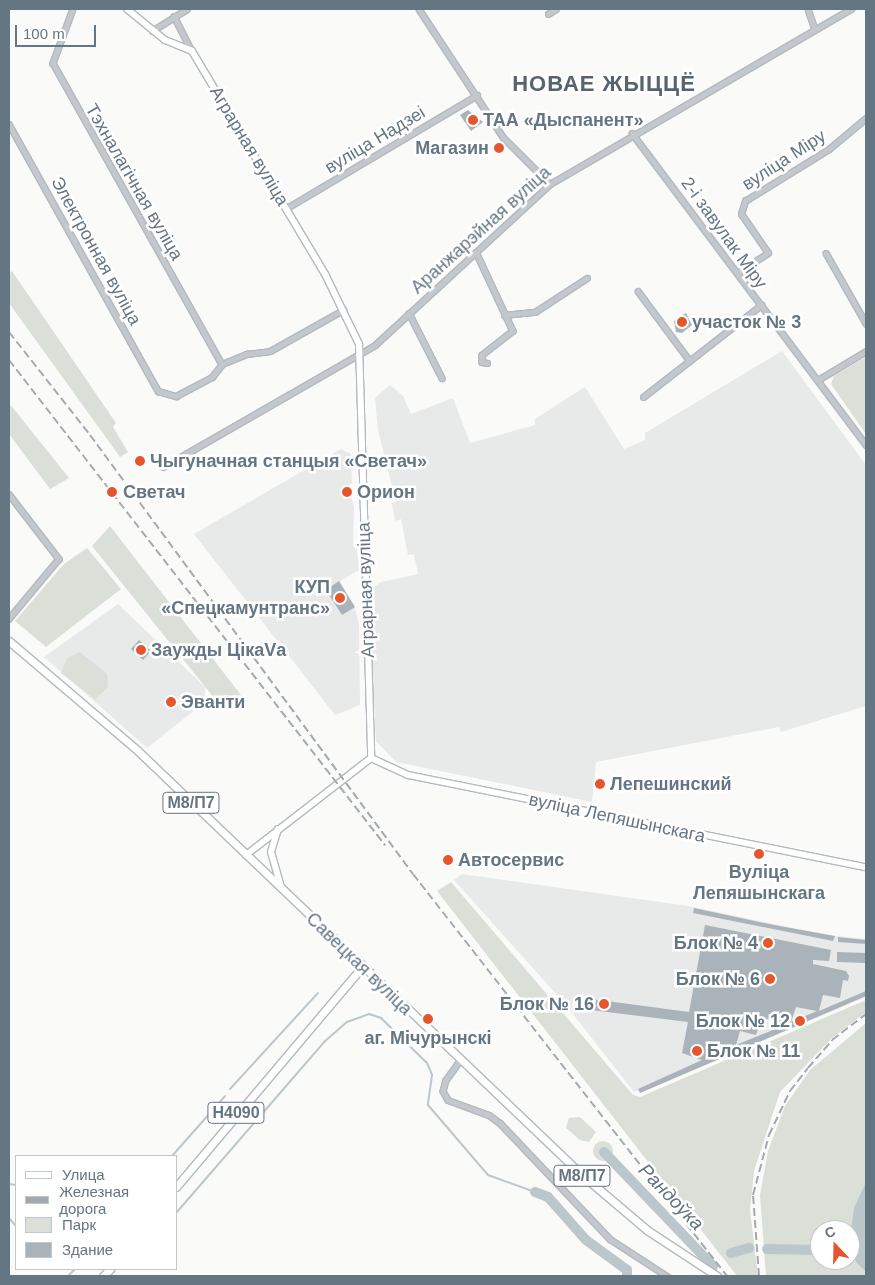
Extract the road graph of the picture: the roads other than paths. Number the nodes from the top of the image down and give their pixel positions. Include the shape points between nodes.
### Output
1 (73, 9) edge
2 (127, 9) edge
3 (187, 9) edge
4 (419, 9) edge
5 (556, 9) edge
6 (808, 9) edge
7 (851, 9) edge
8 (548, 14) dead end
9 (174, 16) junction
10 (815, 29) junction
11 (152, 31) junction
12 (192, 51) junction
13 (477, 95) junction
14 (866, 118) edge
15 (9, 124) edge
16 (632, 133) junction
17 (550, 184) junction
18 (287, 208) junction
19 (476, 252) junction
20 (826, 253) dead end
21 (737, 273) junction
22 (588, 278) dead end
23 (638, 291) dead end
24 (761, 305) junction
25 (343, 310) junction
26 (409, 313) junction
27 (504, 315) junction
28 (866, 322) edge
29 (866, 351) edge
30 (361, 353) junction
31 (690, 361) junction
32 (488, 363) dead end
33 (222, 364) junction
34 (442, 378) dead end
35 (818, 380) junction
36 (643, 397) dead end
37 (866, 445) edge
38 (163, 467) dead end
39 (9, 494) edge
40 (9, 619) edge
41 (9, 641) edge
42 (371, 758) junction
43 (279, 827) junction
44 (246, 855) junction
45 (866, 867) edge
46 (282, 890) junction
47 (362, 968) junction
48 (460, 1062) junction
49 (178, 1185) edge
50 (667, 1276) edge
51 (717, 1276) edge

1 - 33 street, Тэхналагічная вуліца via 53,63
2 - 11 street
3 - 9 street
4 - 13 street
5 - 8 street
6 - 10 street
7 - 10 street, Аранжарэйная вуліца
9 - 11 street
9 - 12 street
10 - 16 street, Аранжарэйная вуліца
11 - 12 street
12 - 18 street, Аграрная вуліца
13 - 17 street via 503,137
13 - 18 street, вуліца Надзеі
14 - 21 street, вуліца Міру via 829,149 745,201 741,214 768,253
15 - 33 street, Электронная вуліца via 158,391 176,396 212,378
16 - 17 street, Аранжарэйная вуліца
16 - 21 street, 2-і завулак Міру
17 - 19 street, Аранжарэйная вуліца
18 - 25 street, Аграрная вуліца
19 - 26 street, Аранжарэйная вуліца
19 - 27 street
20 - 28 street
21 - 24 street, 2-і завулак Міру
22 - 27 street via 535,312
23 - 31 street
24 - 31 street
24 - 35 street, 2-і завулак Міру
25 - 30 street, Аграрная вуліца
25 - 33 street via 270,352 247,354
26 - 30 street, Аранжарэйная вуліца
26 - 34 street
27 - 32 street via 513,331 482,355 482,362
29 - 35 street
30 - 38 street, Аранжарэйная вуліца
30 - 42 street, Аграрная вуліца
31 - 36 street
35 - 37 street, 2-і завулак Міру
39 - 40 street via 59,558
41 - 44 main road, Савецкая вуліца / М8/П7 via 117,732
42 - 43 street
42 - 45 street, вуліца Лепяшынскага via 408,775
43 - 44 street
43 - 46 street via 271,852
44 - 46 main road, Савецкая вуліца / М8/П7
46 - 47 main road, Савецкая вуліца / М8/П7
47 - 48 main road, Савецкая вуліца / М8/П7
47 - 49 main road, Н4090
48 - 50 street via 446,1080 443,1091 448,1100 488,1114 500,1123 610,1239
48 - 51 main road, Савецкая вуліца / М8/П7 via 586,1179 647,1230

